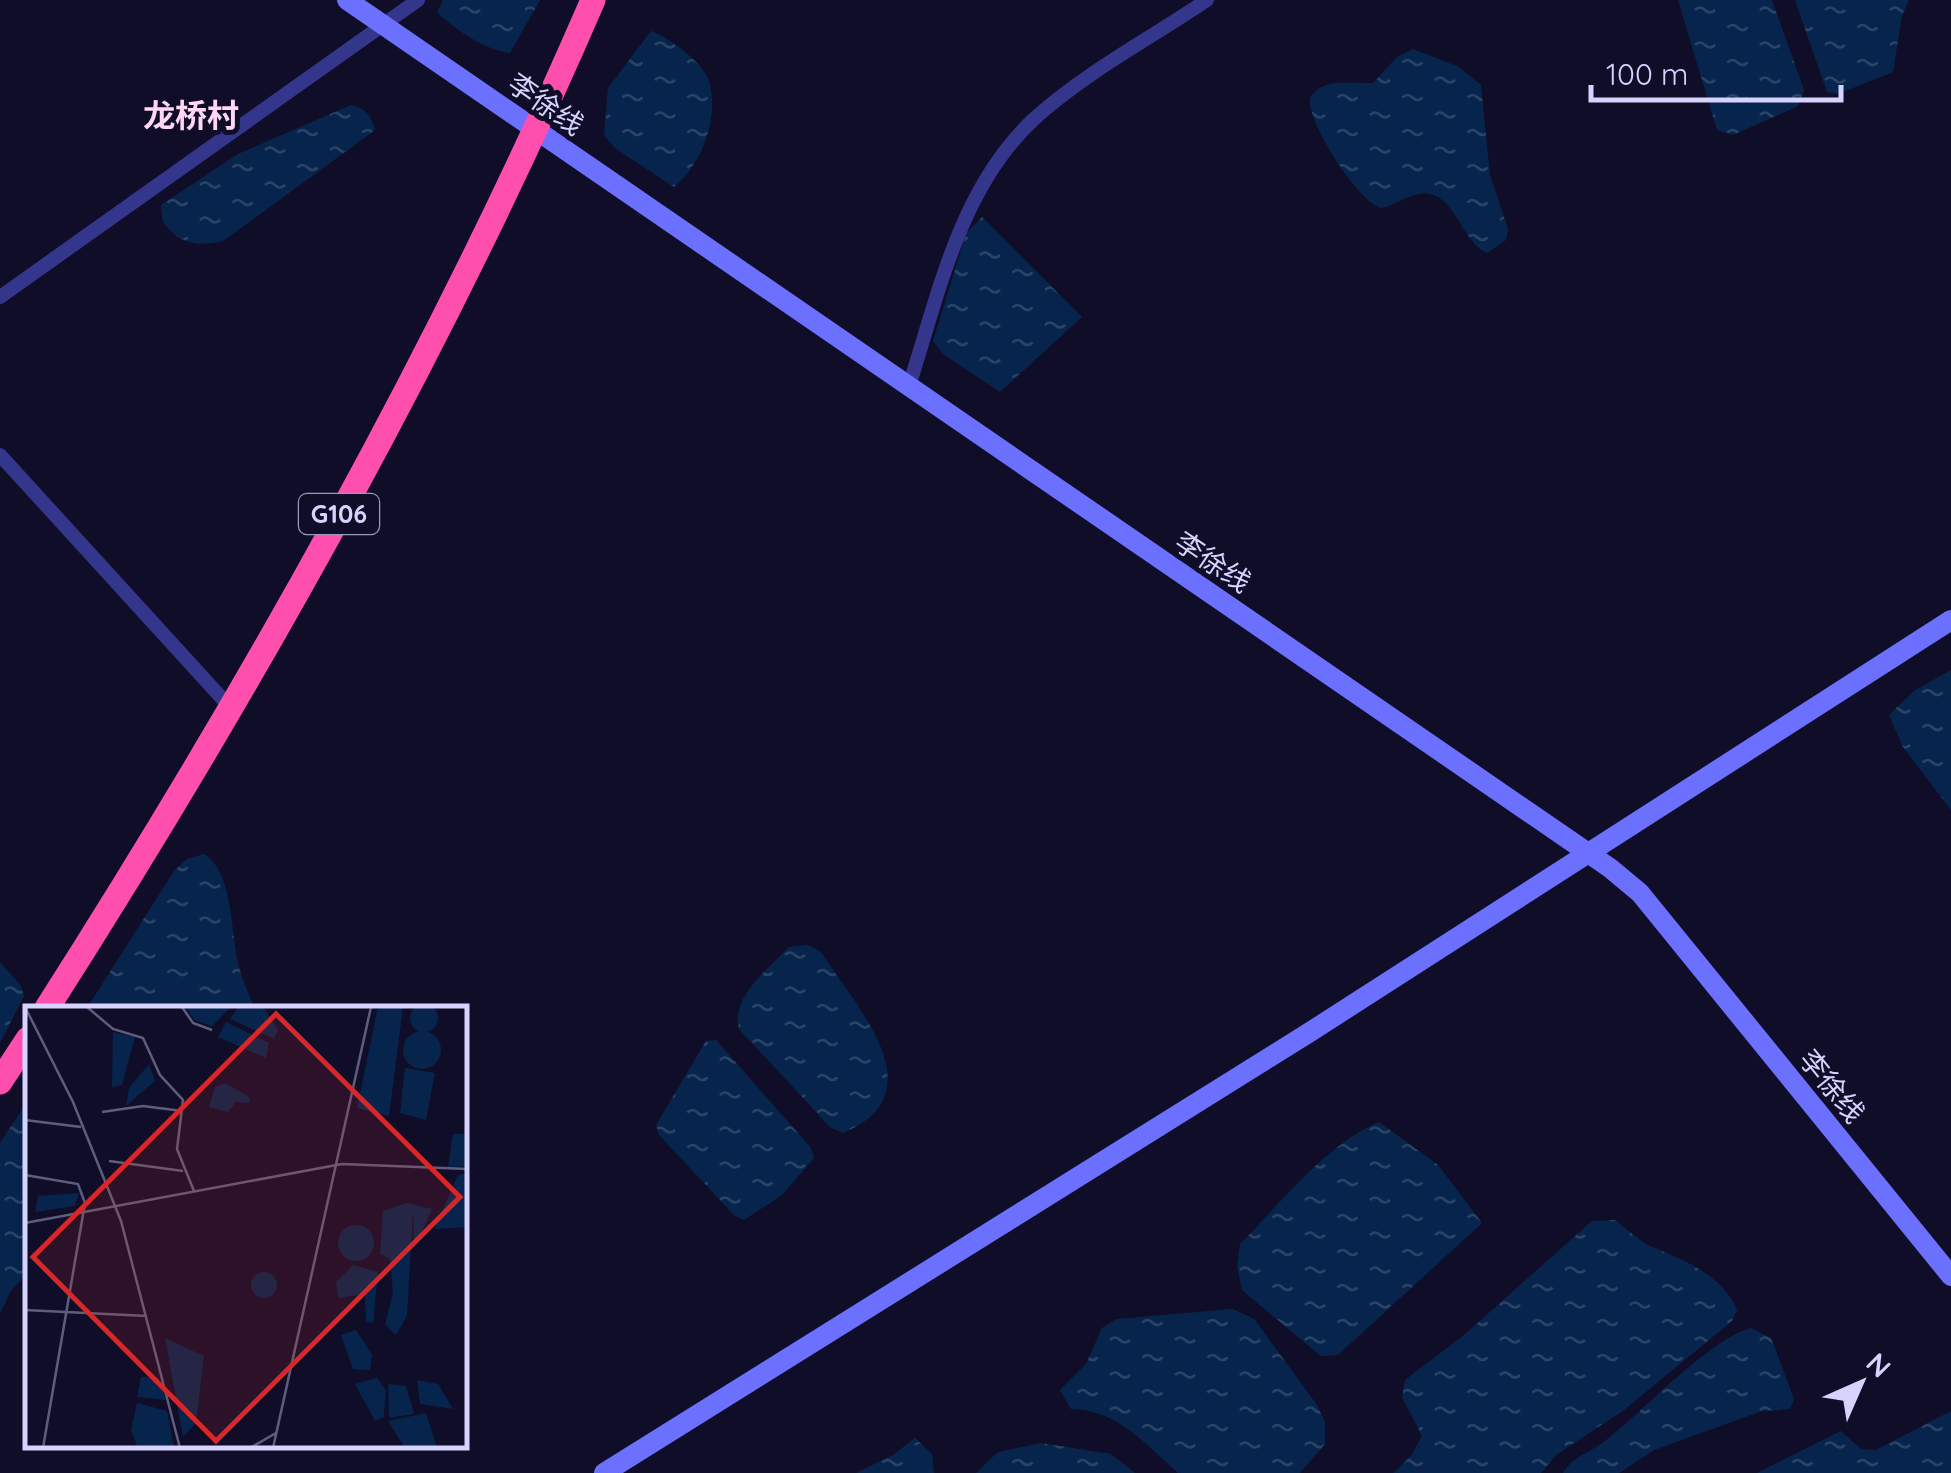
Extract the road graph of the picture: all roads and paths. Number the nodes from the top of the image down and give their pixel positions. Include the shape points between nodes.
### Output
1 (347, 0) edge
2 (418, 0) edge
3 (593, 0) edge
4 (1207, 0) edge
5 (386, 27) junction
6 (534, 129) junction
7 (0, 297) edge
8 (909, 386) junction
9 (0, 455) edge
10 (1951, 620) edge
11 (229, 706) junction
12 (1587, 852) junction
13 (48, 1006) edge
14 (25, 1044) edge
15 (0, 1082) edge
16 (1951, 1276) edge
17 (604, 1473) edge

1 - 5 main road, 李徐线
2 - 5 street
3 - 6 highway, G106
4 - 8 street via 1054,103 1010,146 959,230
5 - 6 main road, 李徐线
5 - 7 street
6 - 8 main road, 李徐线
6 - 11 highway, G106 via 398,405
8 - 12 main road, 李徐线
9 - 11 street
10 - 12 main road
11 - 13 highway, G106
12 - 16 main road, 李徐线 via 1640,893
12 - 17 main road
14 - 15 highway

